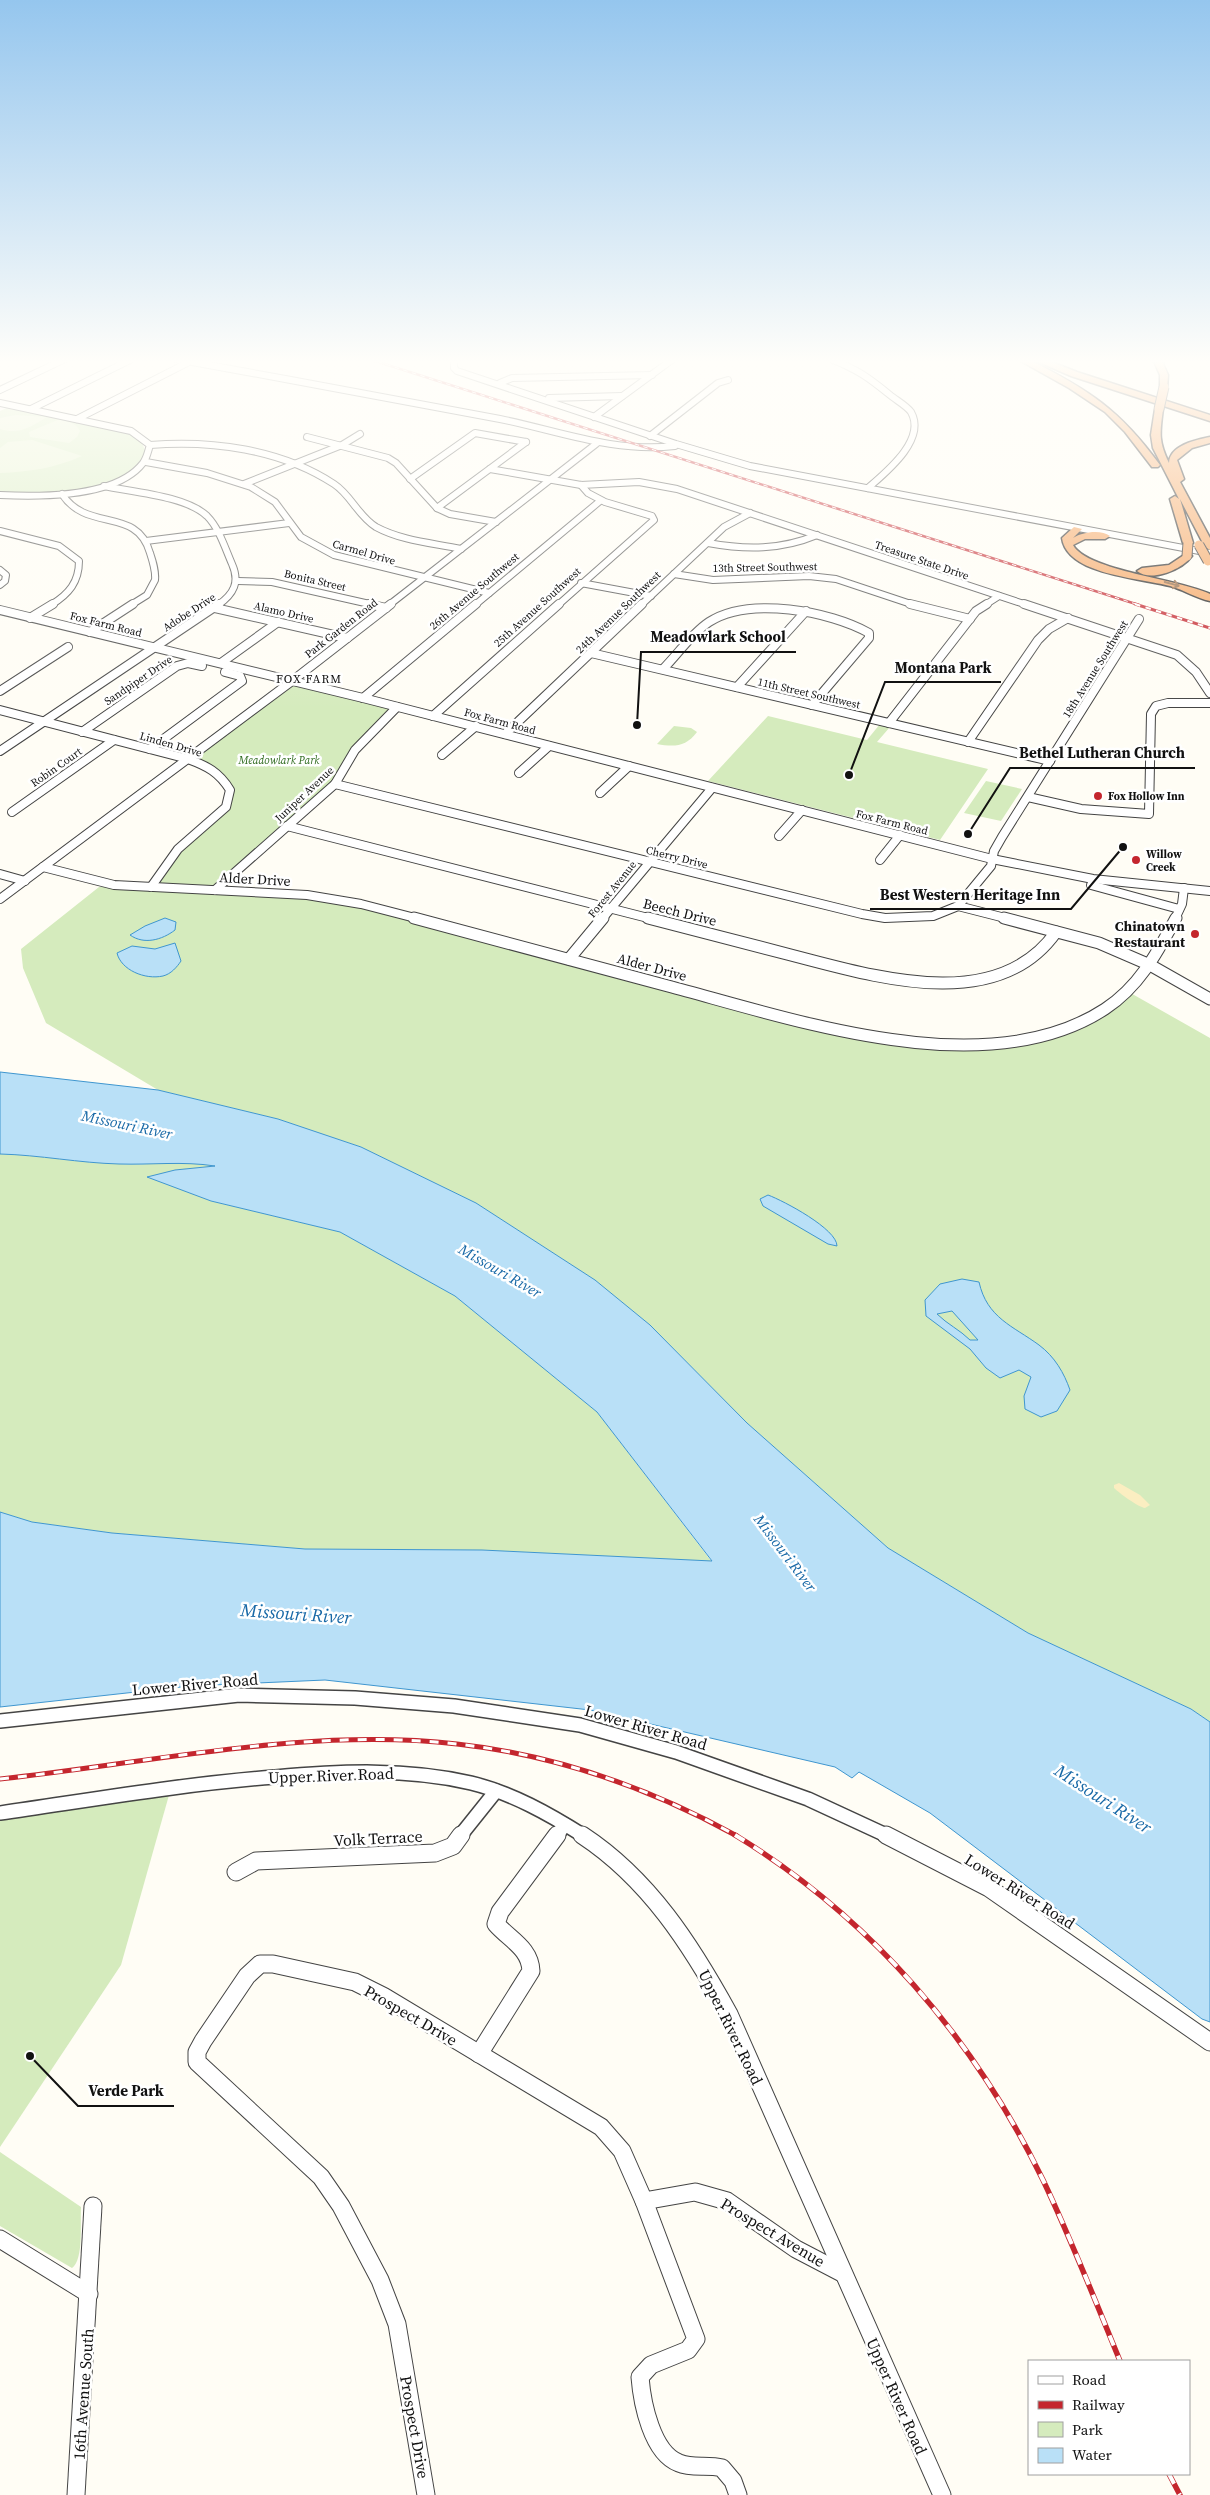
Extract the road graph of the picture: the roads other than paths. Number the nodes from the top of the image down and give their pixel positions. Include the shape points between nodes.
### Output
1 (127, 475) edge
2 (206, 475) edge
3 (265, 475) edge
4 (320, 475) edge
5 (407, 475) edge
6 (415, 475) edge
7 (481, 475) edge
8 (525, 475) edge
9 (556, 475) edge
10 (805, 475) edge
11 (881, 475) edge
12 (1160, 475) edge
13 (1171, 475) edge
14 (1178, 475) edge
15 (410, 479) junction
16 (550, 480) junction
17 (244, 484) junction
18 (582, 485) junction
19 (104, 486) junction
20 (868, 488) junction
21 (62, 494) junction
22 (0, 495) edge
23 (600, 502) junction
24 (1188, 507) junction
25 (437, 508) junction
26 (750, 513) junction
27 (496, 522) junction
28 (289, 523) junction
29 (1076, 529) junction
30 (0, 531) edge
31 (216, 532) junction
32 (817, 535) junction
33 (1105, 536) junction
34 (146, 541) junction
35 (708, 543) junction
36 (1071, 543) junction
37 (1193, 544) junction
38 (1210, 547) edge
39 (462, 549) junction
40 (1209, 559) edge
41 (0, 570) edge
42 (674, 574) junction
43 (424, 578) junction
44 (238, 581) junction
45 (581, 583) junction
46 (0, 585) edge
47 (490, 593) junction
48 (651, 596) junction
49 (999, 596) junction
50 (1210, 598) edge
51 (215, 608) junction
52 (386, 608) junction
53 (0, 610) edge
54 (806, 611) junction
55 (30, 618) junction
56 (1068, 618) junction
57 (970, 619) junction
58 (1139, 619) dead end
59 (278, 622) junction
60 (90, 632) junction
61 (347, 638) junction
62 (1128, 638) junction
63 (68, 647) dead end
64 (154, 648) junction
65 (591, 653) junction
66 (221, 663) junction
67 (663, 669) junction
68 (292, 681) junction
69 (737, 687) junction
70 (0, 691) edge
71 (1210, 693) edge
72 (363, 698) junction
73 (1210, 703) edge
74 (812, 705) junction
75 (397, 706) junction
76 (0, 710) edge
77 (433, 716) junction
78 (44, 722) junction
79 (889, 723) junction
80 (476, 726) junction
81 (82, 732) junction
82 (505, 734) junction
83 (114, 740) junction
84 (968, 742) junction
85 (549, 746) junction
86 (150, 749) junction
87 (0, 751) edge
88 (442, 755) dead end
89 (188, 759) junction
90 (1050, 761) junction
91 (628, 766) junction
92 (519, 774) dead end
93 (335, 784) junction
94 (712, 788) junction
95 (600, 794) dead end
96 (1028, 797) junction
97 (802, 810) junction
98 (12, 812) dead end
99 (287, 826) junction
100 (900, 835) junction
101 (779, 836) dead end
102 (992, 859) junction
103 (880, 860) dead end
104 (649, 861) junction
105 (43, 867) junction
106 (0, 874) edge
107 (25, 881) junction
108 (1085, 883) junction
109 (151, 887) junction
110 (215, 890) junction
111 (1210, 891) edge
112 (1184, 892) junction
113 (1210, 897) edge
114 (0, 899) edge
115 (958, 906) junction
116 (610, 909) junction
117 (1180, 909) junction
118 (1056, 932) junction
119 (569, 959) junction
120 (1150, 965) junction
121 (1210, 999) edge
122 (0, 1721) edge
123 (496, 1791) junction
124 (0, 1812) edge
125 (565, 1825) junction
126 (236, 1872) dead end
127 (1210, 2042) edge
128 (479, 2054) junction
129 (644, 2200) junction
130 (94, 2206) dead end
131 (0, 2239) edge
132 (842, 2273) junction
133 (89, 2294) junction
134 (76, 2495) edge
135 (426, 2495) edge
136 (738, 2495) edge
137 (942, 2495) edge

1 - 19 street
2 - 17 street, Carmel Drive
3 - 17 street
4 - 39 street via 342,490 367,521 375,526 403,537
5 - 15 street
6 - 15 street
7 - 25 street
8 - 16 street, Treasure State Drive
9 - 16 street, Park Garden Road
10 - 20 street
11 - 20 street
12 - 37 highway via 1175,500
13 - 24 highway
14 - 24 highway
15 - 25 street
16 - 18 street, Treasure State Drive
16 - 27 street, Park Garden Road
17 - 28 street, Carmel Drive via 266,494 281,507
18 - 23 street
18 - 26 street, Treasure State Drive via 626,479 677,489
19 - 21 street
19 - 31 street via 190,506 206,515
20 - 29 street
21 - 22 street
21 - 34 street via 66,505 74,512 125,524
23 - 45 street, 25th Avenue Southwest via 652,516 654,520
23 - 47 street, 26th Avenue Southwest
24 - 38 highway
25 - 27 street via 450,514
26 - 32 street, Treasure State Drive
26 - 35 street, 24th Avenue Southwest via 724,527
27 - 39 street, Park Garden Road
28 - 31 street
28 - 43 street, Carmel Drive via 306,541 327,552
29 - 33 street
29 - 36 highway
29 - 40 street
29 -> 50 highway via 1066,544 1081,559 1101,568 1190,588
30 - 55 street via 59,546 79,561 78,580 71,591
31 - 34 street
31 - 44 street
32 - 35 street via 782,547 739,549
32 - 49 street, Treasure State Drive
33 - 36 highway via 1083,536
33 - 40 street
34 - 60 street via 157,578 154,587 148,596
35 - 42 street, 24th Avenue Southwest
36 - 37 highway, bridge via 1075,551 1089,561 1149,572 1178,566
37 - 40 highway, bridge
39 - 43 street, Park Garden Road
41 - 46 street via 6,575
42 - 48 street, 24th Avenue Southwest
42 - 57 street, 13th Street Southwest via 713,580 809,576 836,579 925,609
43 - 47 street, Carmel Drive
43 - 52 street, Park Garden Road
44 - 51 street, Adobe Drive via 231,595
44 - 52 street, Bonita Street via 272,582
45 - 48 street
45 - 77 street, 25th Avenue Southwest
47 - 72 street, 26th Avenue Southwest
48 - 65 street, 24th Avenue Southwest
49 - 56 street, Treasure State Drive
49 - 57 street via 982,606
51 - 59 street, Alamo Drive
51 - 64 street, Adobe Drive
52 - 61 street, Park Garden Road
53 - 55 street, Fox Farm Road
54 - 67 street via 723,615 709,622
54 - 69 street
54 - 74 street via 870,632 869,638
55 - 60 street, Fox Farm Road
56 - 62 street, Treasure State Drive
56 - 84 street via 1038,640
57 - 79 street
58 - 62 street, 18th Avenue Southwest
59 - 61 street, Alamo Drive
59 - 66 street
60 - 64 street, Fox Farm Road
61 - 68 street, Park Garden Road
62 - 71 street, Treasure State Drive via 1177,655 1192,664
62 - 90 street, 18th Avenue Southwest
63 - 70 street
64 - 66 street, Fox Farm Road
64 - 78 street, Adobe Drive
65 - 67 street, 11th Street Southwest
65 - 82 street, 24th Avenue Southwest
66 - 68 street, Fox Farm Road
67 - 69 street, 11th Street Southwest
68 - 72 street, Fox Farm Road
68 - 89 street, Park Garden Road
69 - 74 street, 11th Street Southwest
72 - 75 street, Fox Farm Road
73 - 96 street via 1168,703 1156,706 1151,714 1149,814 1087,810
74 - 79 street, 11th Street Southwest
75 - 77 street, Fox Farm Road
75 - 93 street, Juniper Avenue via 355,750
76 - 78 street, Linden Drive
77 - 80 street, Fox Farm Road
78 - 81 street, Linden Drive
78 - 87 street, Adobe Drive
79 - 84 street, 11th Street Southwest
80 - 82 street, Fox Farm Road
80 - 88 street
81 - 83 street, Linden Drive
81 - 86 street, Sandpiper Drive via 179,665 191,664 242,678 240,683
82 - 85 street, Fox Farm Road
83 - 86 street, Linden Drive
83 - 98 street, Robin Court
84 - 90 street, 11th Street Southwest
85 - 91 street, Fox Farm Road
85 - 92 street
86 - 89 street, Linden Drive
89 - 105 street, Park Garden Road
89 - 109 street, Linden Drive via 222,775 230,790 226,807 178,849
90 - 96 street, 18th Avenue Southwest
91 - 94 street, Fox Farm Road
91 - 95 street
93 - 99 street, Juniper Avenue
93 - 104 street, Cherry Drive
94 - 97 street, Fox Farm Road
94 - 104 street, Forest Avenue
96 - 102 street, 18th Avenue Southwest via 1002,836
97 - 100 street, Fox Farm Road
97 - 101 street
99 - 110 street, Juniper Avenue
99 - 116 street, Beech Drive
100 - 102 street, Fox Farm Road
100 - 103 street
102 - 108 street, Fox Farm Road
102 - 112 street, Fox Farm Road via 1093,879
102 - 115 street, Cherry Drive via 991,866
104 - 115 street, Cherry Drive via 885,918 932,916
104 - 116 street, Forest Avenue
105 - 107 street, Park Garden Road
105 - 109 street, Alder Drive via 97,882
106 - 107 street
107 - 114 street, Park Garden Road
108 - 112 street, Fox Farm Road
108 - 117 street, Fox Farm Road
109 - 110 street, Alder Drive
110 - 119 street, Alder Drive via 307,895 361,904
111 - 112 street, Fox Farm Road
112 - 113 street, Fox Farm Road
112 - 117 street, Alder Drive
115 - 118 street
116 - 118 street, Beech Drive via 854,971 917,983 956,983 992,977 1039,953
116 - 119 street, Forest Avenue
117 - 120 street, Alder Drive
118 - 120 street via 1099,944
119 - 120 street, Alder Drive via 839,1031 913,1044 950,1046 1028,1038 1087,1018 1114,1002
120 - 121 street
122 - 127 street, Lower River Road via 239,1695 355,1698 454,1706 580,1725 676,1752 800,1796 896,1840 989,1888
123 - 124 street, Upper River Road via 417,1774 348,1771 218,1781
123 - 125 street, Upper River Road via 533,1806
123 - 126 street, Volk Terrace via 453,1846 435,1853 256,1861
125 - 128 street via 500,1912 496,1924 528,1952 531,1971
125 - 132 street, Upper River Road via 599,1849 644,1889 674,1923 698,1959 729,2014
128 - 129 street, Prospect Drive via 601,2127 622,2151
128 - 135 street, Prospect Drive via 355,1982 273,1964 260,1964 247,1976 197,2052 203,2069 321,2177 341,2206 380,2280 397,2324
129 - 132 street, Prospect Avenue via 695,2192 727,2200 796,2249
129 - 136 street, Prospect Drive via 696,2339 688,2350 651,2365 640,2376 640,2392 656,2441 667,2455 680,2464 716,2465 727,2472
130 - 133 street, 16th Avenue South
131 - 133 street
132 - 137 street, Upper River Road
133 - 134 street, 16th Avenue South

